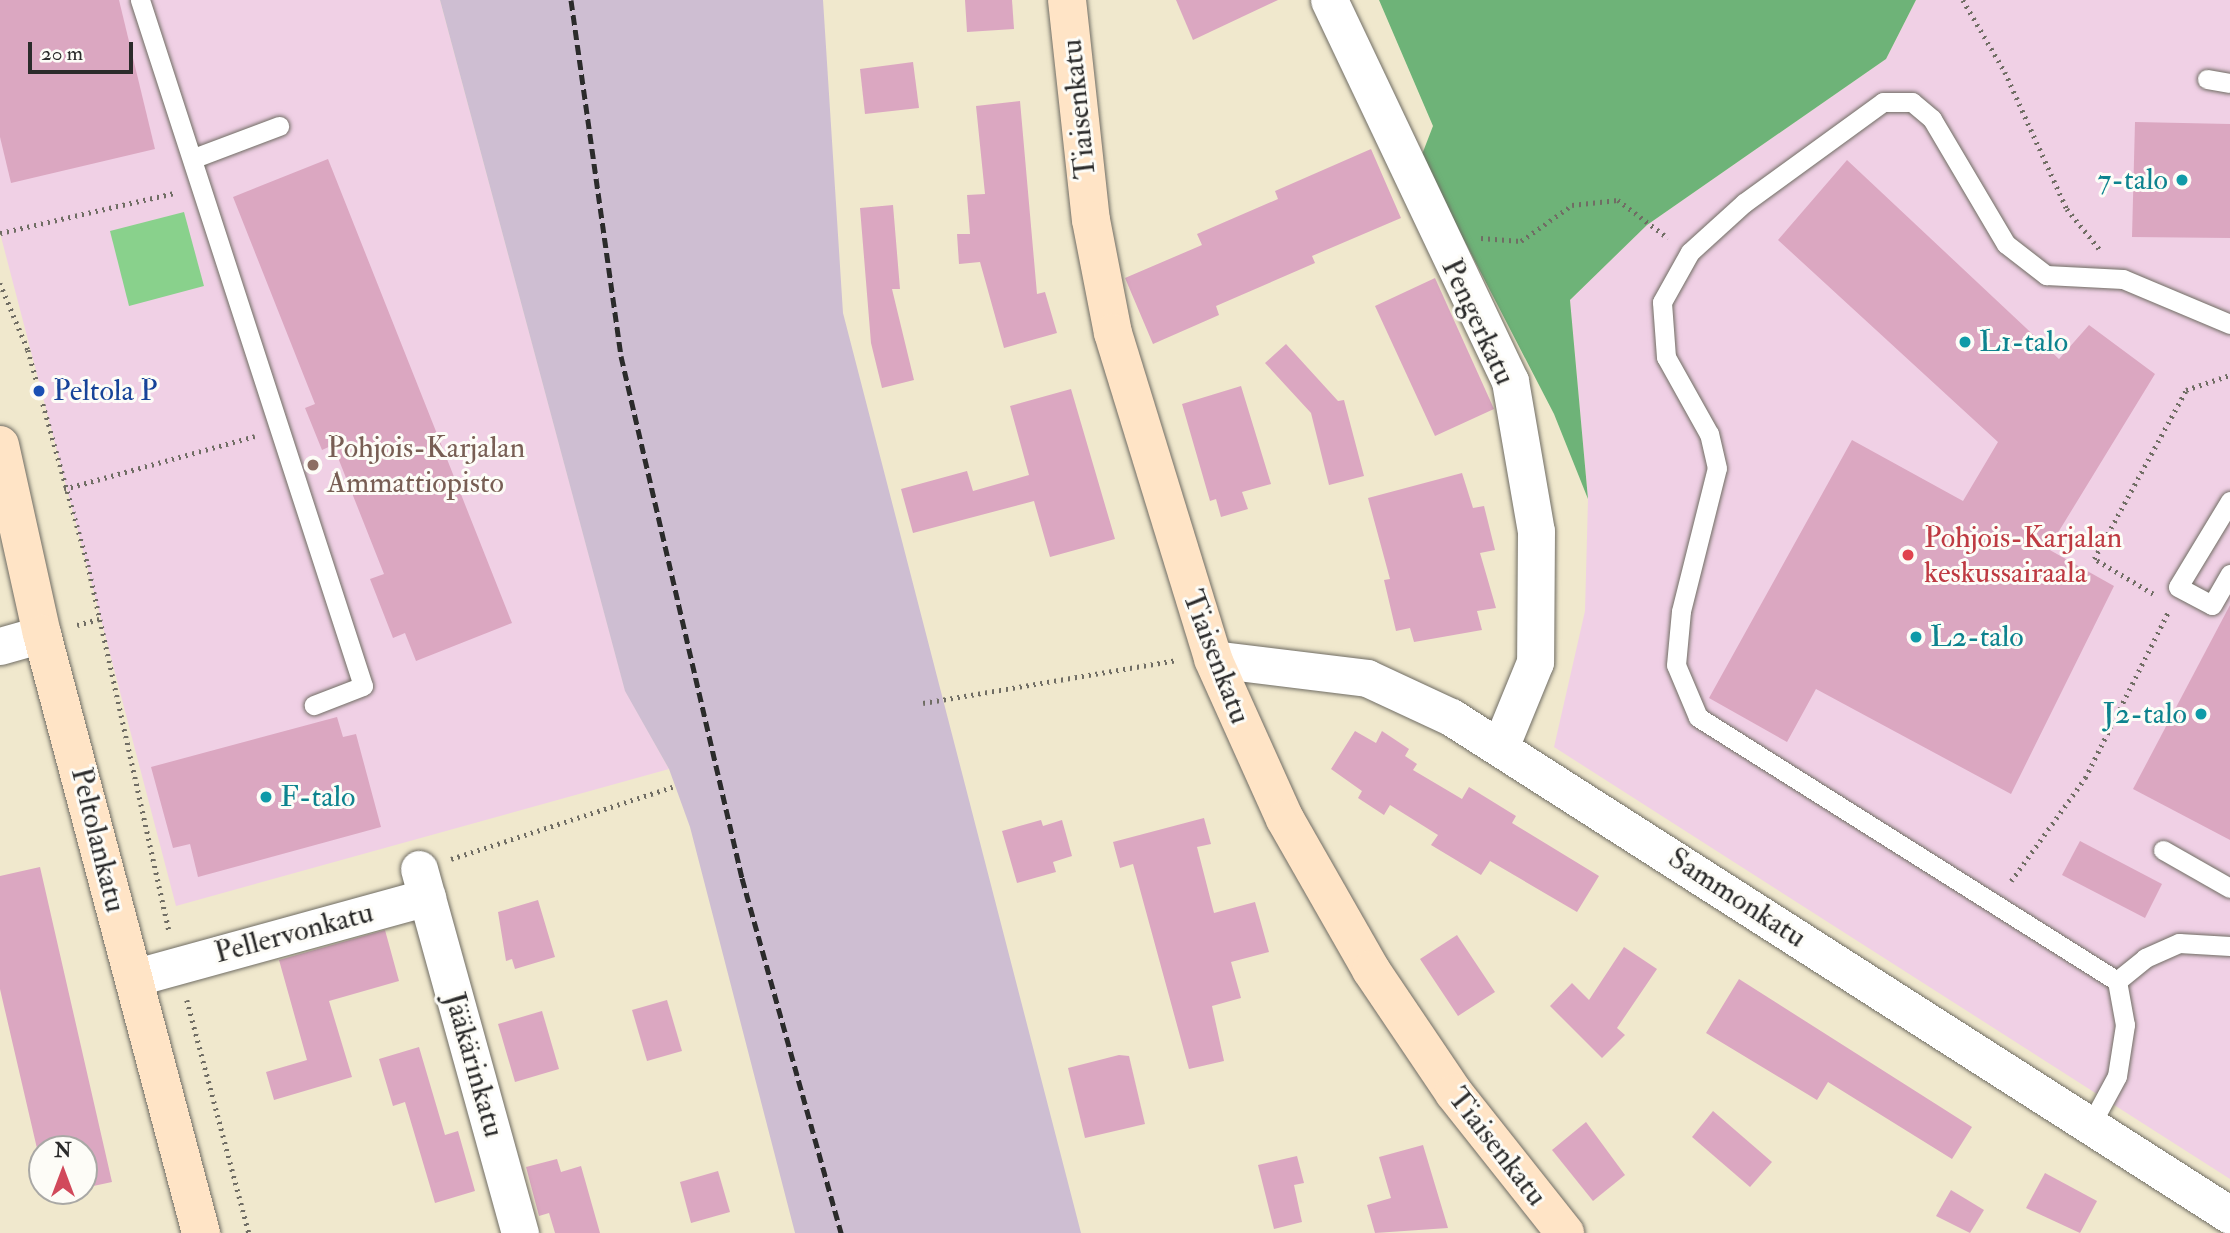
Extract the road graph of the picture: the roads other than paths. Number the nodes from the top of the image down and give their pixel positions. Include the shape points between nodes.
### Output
1 (140, 0) edge
2 (1067, 0) edge
3 (1329, 0) edge
4 (2207, 79) dead end
5 (2230, 83) edge
6 (279, 126) dead end
7 (194, 158) junction
8 (2230, 324) edge
9 (0, 445) edge
10 (2230, 501) edge
11 (2230, 573) edge
12 (42, 634) junction
13 (0, 646) edge
14 (1197, 659) junction
15 (314, 705) dead end
16 (1501, 745) junction
17 (2163, 849) dead end
18 (423, 883) joint
19 (2230, 888) edge
20 (2230, 946) edge
21 (133, 978) junction
22 (2118, 981) junction
23 (2090, 1126) junction
24 (2230, 1216) edge
25 (201, 1233) edge
26 (520, 1233) edge
27 (1564, 1233) edge

1 - 7 lane
2 - 14 street, Tiaisenkatu via 1091,220 1113,333
3 - 16 street, Pengerkatu via 1510,382 1536,531 1535,662
4 - 5 lane
6 - 7 lane
7 - 15 lane via 363,687
8 - 22 lane via 2123,279 2046,275 2006,244 1932,119 1912,102 1883,102 1744,202 1690,252 1662,302 1667,357 1709,434 1717,468 1681,611 1676,665 1698,717
9 - 12 street, Peltolankatu
10 - 11 lane via 2178,587 2212,605
12 - 13 street
12 - 21 street, Peltolankatu
14 - 16 street, Sammonkatu via 1367,678
14 - 27 street, Tiaisenkatu via 1371,970 1454,1093
16 - 23 street, Sammonkatu
17 - 19 lane
18 - 21 street, Pellervonkatu
18 - 26 street, Jääkärinkatu
20 - 22 lane via 2179,943 2145,958
21 - 25 street, Peltolankatu
22 - 23 lane via 2125,1026 2118,1076
23 - 24 street, Sammonkatu

